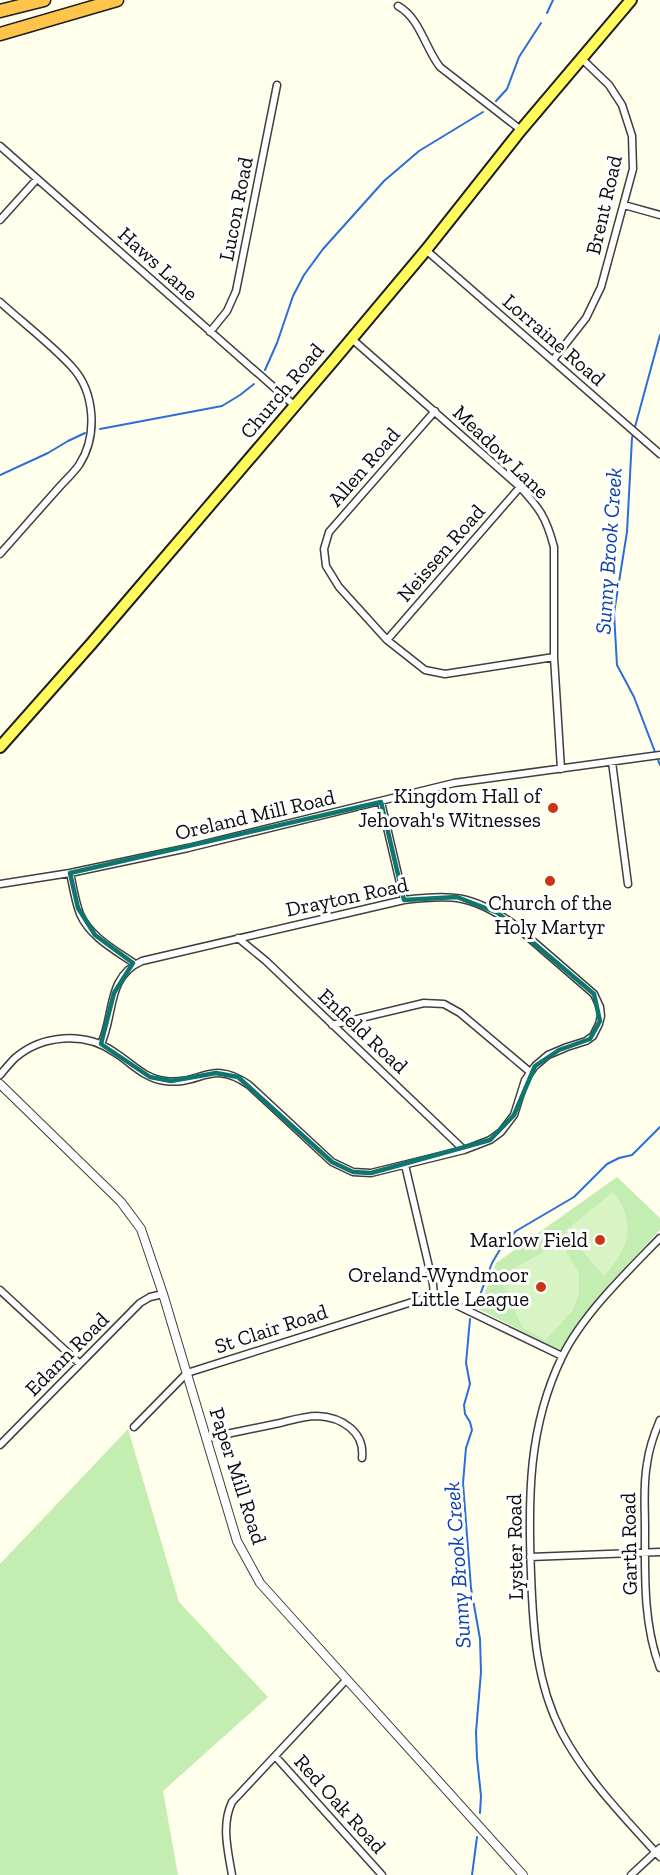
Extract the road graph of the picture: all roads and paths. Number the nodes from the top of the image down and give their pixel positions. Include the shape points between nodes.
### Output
1 (44, 0) edge
2 (117, 0) edge
3 (623, 0) edge
4 (631, 0) edge
5 (398, 6) dead end
6 (0, 11) edge
7 (0, 34) edge
8 (583, 55) junction
9 (277, 86) dead end
10 (521, 129) junction
11 (0, 146) edge
12 (37, 179) junction
13 (624, 205) junction
14 (660, 215) edge
15 (0, 220) edge
16 (426, 250) junction
17 (0, 303) edge
18 (210, 332) junction
19 (352, 339) junction
20 (553, 360) junction
21 (295, 406) junction
22 (435, 411) junction
23 (660, 454) edge
24 (520, 487) junction
25 (0, 554) edge
26 (387, 640) junction
27 (554, 657) junction
28 (0, 747) edge
29 (660, 755) edge
30 (612, 762) junction
31 (561, 769) junction
32 (381, 802) junction
33 (70, 873) junction
34 (0, 884) edge
35 (628, 884) dead end
36 (404, 900) junction
37 (238, 938) junction
38 (135, 964) junction
39 (332, 1025) junction
40 (100, 1044) junction
41 (530, 1072) junction
42 (0, 1075) edge
43 (0, 1084) edge
44 (464, 1150) junction
45 (405, 1165) junction
46 (660, 1238) edge
47 (0, 1290) edge
48 (163, 1294) junction
49 (434, 1296) junction
50 (562, 1356) junction
51 (80, 1364) junction
52 (187, 1373) junction
53 (660, 1420) edge
54 (134, 1427) dead end
55 (207, 1438) junction
56 (0, 1445) edge
57 (362, 1458) dead end
58 (645, 1552) junction
59 (660, 1552) edge
60 (530, 1557) junction
61 (660, 1668) edge
62 (347, 1679) junction
63 (275, 1756) junction
64 (659, 1853) edge
65 (232, 1875) edge
66 (382, 1875) edge
67 (523, 1875) edge
68 (631, 1875) edge

1 - 6 highway
2 - 7 highway
3 - 8 main road, Church Road
4 - 8 main road, Church Road
5 - 10 street via 409,12 440,67
8 - 10 main road, Church Road
8 - 13 street, Brent Road via 609,84 628,121 633,169
9 - 18 street, Lucon Road via 236,291
10 - 16 main road, Church Road
11 - 12 street, Haws Lane
12 - 15 street
12 - 18 street, Haws Lane
13 - 14 street
13 - 20 street, Brent Road via 594,303
16 - 19 main road, Church Road
16 - 20 street, Lorraine Road
17 - 25 street via 73,368 89,398 92,414 88,446 79,465
18 - 21 street, Haws Lane
19 - 21 main road, Church Road
19 - 22 street, Meadow Lane
20 - 23 street, Lorraine Road
21 - 28 main road, Church Road
22 - 24 street, Meadow Lane
22 - 26 street, Allen Road via 329,532 324,549 326,566 339,587
24 - 26 street, Neissen Road
24 - 27 street, Meadow Lane via 541,511 554,547
26 - 27 street via 425,670 445,674
27 - 31 street, Meadow Lane
29 - 30 street, Oreland Mill Road
30 - 31 street, Oreland Mill Road
30 - 35 street
31 - 32 street, Oreland Mill Road via 454,783
32 - 33 street, Oreland Mill Road
32 - 36 street
33 - 34 street, Oreland Mill Road
33 - 38 street via 86,924 103,942
36 - 37 street, Drayton Road
36 - 41 street, Drayton Road via 457,897 476,902 512,922 594,994 601,1012 590,1039 548,1056
37 - 38 street, Drayton Road
37 - 39 street, Enfield Road
38 - 40 street via 114,993
39 - 41 street via 424,1003 444,1004
39 - 44 street, Enfield Road
40 - 42 street via 74,1039 47,1041 21,1053
40 - 45 street via 150,1077 166,1081 216,1072 238,1077 342,1168 364,1173
41 - 44 street via 517,1109 505,1127 490,1140
43 - 48 street, Paper Mill Road via 128,1210 145,1238
44 - 45 street
45 - 49 street
46 - 50 street, Lyster Road via 584,1323
47 - 51 street
48 - 51 street, Edann Road via 141,1303
48 - 52 street, Paper Mill Road
49 - 50 street
49 - 52 street, St Clair Road
50 - 60 street, Lyster Road via 540,1418 533,1454
51 - 56 street, Edann Road
52 - 54 street
52 - 55 street, Paper Mill Road
53 - 58 street, Garth Road via 646,1471
55 - 57 street via 317,1416 343,1423 356,1432 363,1446
55 - 62 street, Paper Mill Road via 237,1541 248,1564 260,1583
58 - 59 street
58 - 60 street
58 - 61 street, Garth Road via 648,1625
60 - 64 street, Lyster Road via 535,1645 552,1711 584,1769
62 - 63 street
62 - 67 street, Paper Mill Road
63 - 65 street via 235,1797 228,1812 225,1825
63 - 66 street, Red Oak Road
64 - 68 street

